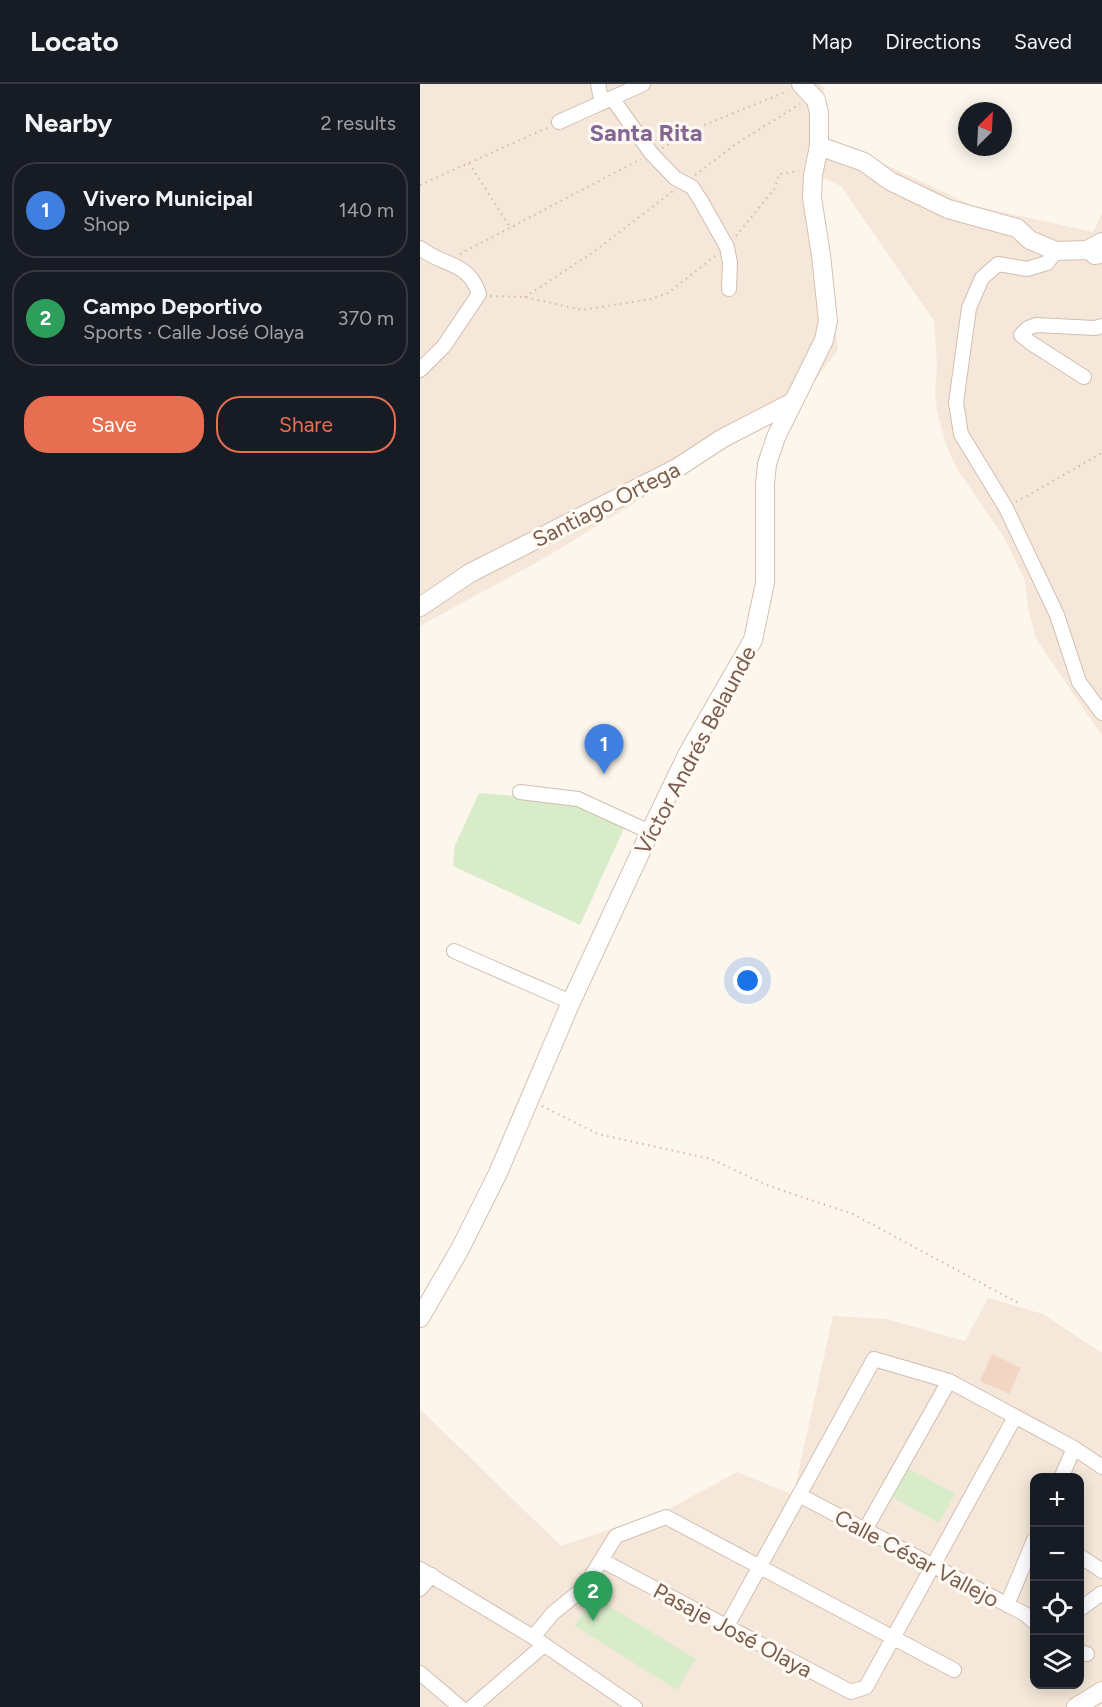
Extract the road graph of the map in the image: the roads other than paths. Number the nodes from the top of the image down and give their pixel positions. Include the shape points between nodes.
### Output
1 (598, 84) edge
2 (643, 84) edge
3 (803, 89) edge
4 (607, 101) junction
5 (560, 122) road end
6 (819, 146) junction
7 (420, 248) edge
8 (1097, 249) edge
9 (1056, 251) junction
10 (729, 289) dead end
11 (1102, 327) edge
12 (420, 370) edge
13 (1084, 377) dead end
14 (793, 402) junction
15 (420, 608) edge
16 (1102, 713) edge
17 (520, 792) dead end
18 (650, 832) junction
19 (454, 951) dead end
20 (571, 1002) junction
21 (420, 1318) edge
22 (949, 1381) junction
23 (1016, 1417) junction
24 (1074, 1448) junction
25 (1102, 1467) edge
26 (1063, 1473) edge
27 (799, 1495) junction
28 (865, 1530) junction
29 (1030, 1552) edge
30 (1084, 1559) edge
31 (601, 1560) junction
32 (933, 1566) junction
33 (760, 1567) junction
34 (1102, 1571) edge
35 (426, 1572) edge
36 (420, 1589) edge
37 (1102, 1593) edge
38 (1007, 1605) junction
39 (1084, 1606) edge
40 (1030, 1618) edge
41 (727, 1626) junction
42 (893, 1638) junction
43 (539, 1641) junction
44 (954, 1670) dead end
45 (420, 1673) edge
46 (1102, 1691) edge
47 (460, 1707) edge
48 (472, 1707) edge
49 (635, 1707) edge
50 (1076, 1707) edge

1 - 4 street
2 - 4 street
3 - 6 main road, Víctor Andrés Belaunde via 819,113
4 - 5 street
4 - 10 street via 675,178 692,187 727,247
6 - 9 main road via 864,162 890,181 948,209 1017,228 1030,240
6 - 14 main road, Víctor Andrés Belaunde via 812,198 828,321 824,340
7 - 12 street via 462,270 475,281 479,294 444,346
8 - 9 main road
9 - 16 street via 1047,263 1027,269 998,264 982,278 969,308 956,403 962,434 1006,508 1057,615 1079,682
11 - 13 street via 1036,325 1021,335
14 - 15 main road, Santiago Ortega via 723,438 677,468 470,573
14 - 18 main road, Víctor Andrés Belaunde via 767,464 765,583 753,640 688,753
17 - 18 street via 578,799
18 - 20 main road, Víctor Andrés Belaunde
19 - 20 street
20 - 21 main road, Víctor Andrés Belaunde via 498,1173 460,1250
22 - 23 street
22 - 27 street via 874,1359
22 - 28 street
23 - 24 street
23 - 32 street
24 - 25 street
24 - 26 street
27 - 28 street, Calle César Vallejo
27 - 33 street
28 - 32 street, Calle César Vallejo
29 - 38 street
30 - 34 street
31 - 33 street via 616,1536 666,1516
31 - 41 street, Pasaje José Olaya
31 - 43 street via 584,1588 553,1613
32 - 38 street, Calle César Vallejo
32 - 42 street
33 - 41 street
33 - 42 street
35 - 36 street
35 - 43 street
37 - 39 street
38 - 40 street, Calle César Vallejo
41 - 42 street, Pasaje José Olaya via 851,1692 866,1687
42 - 44 street
43 - 48 street
43 - 49 street
45 - 47 street
46 - 50 main road

